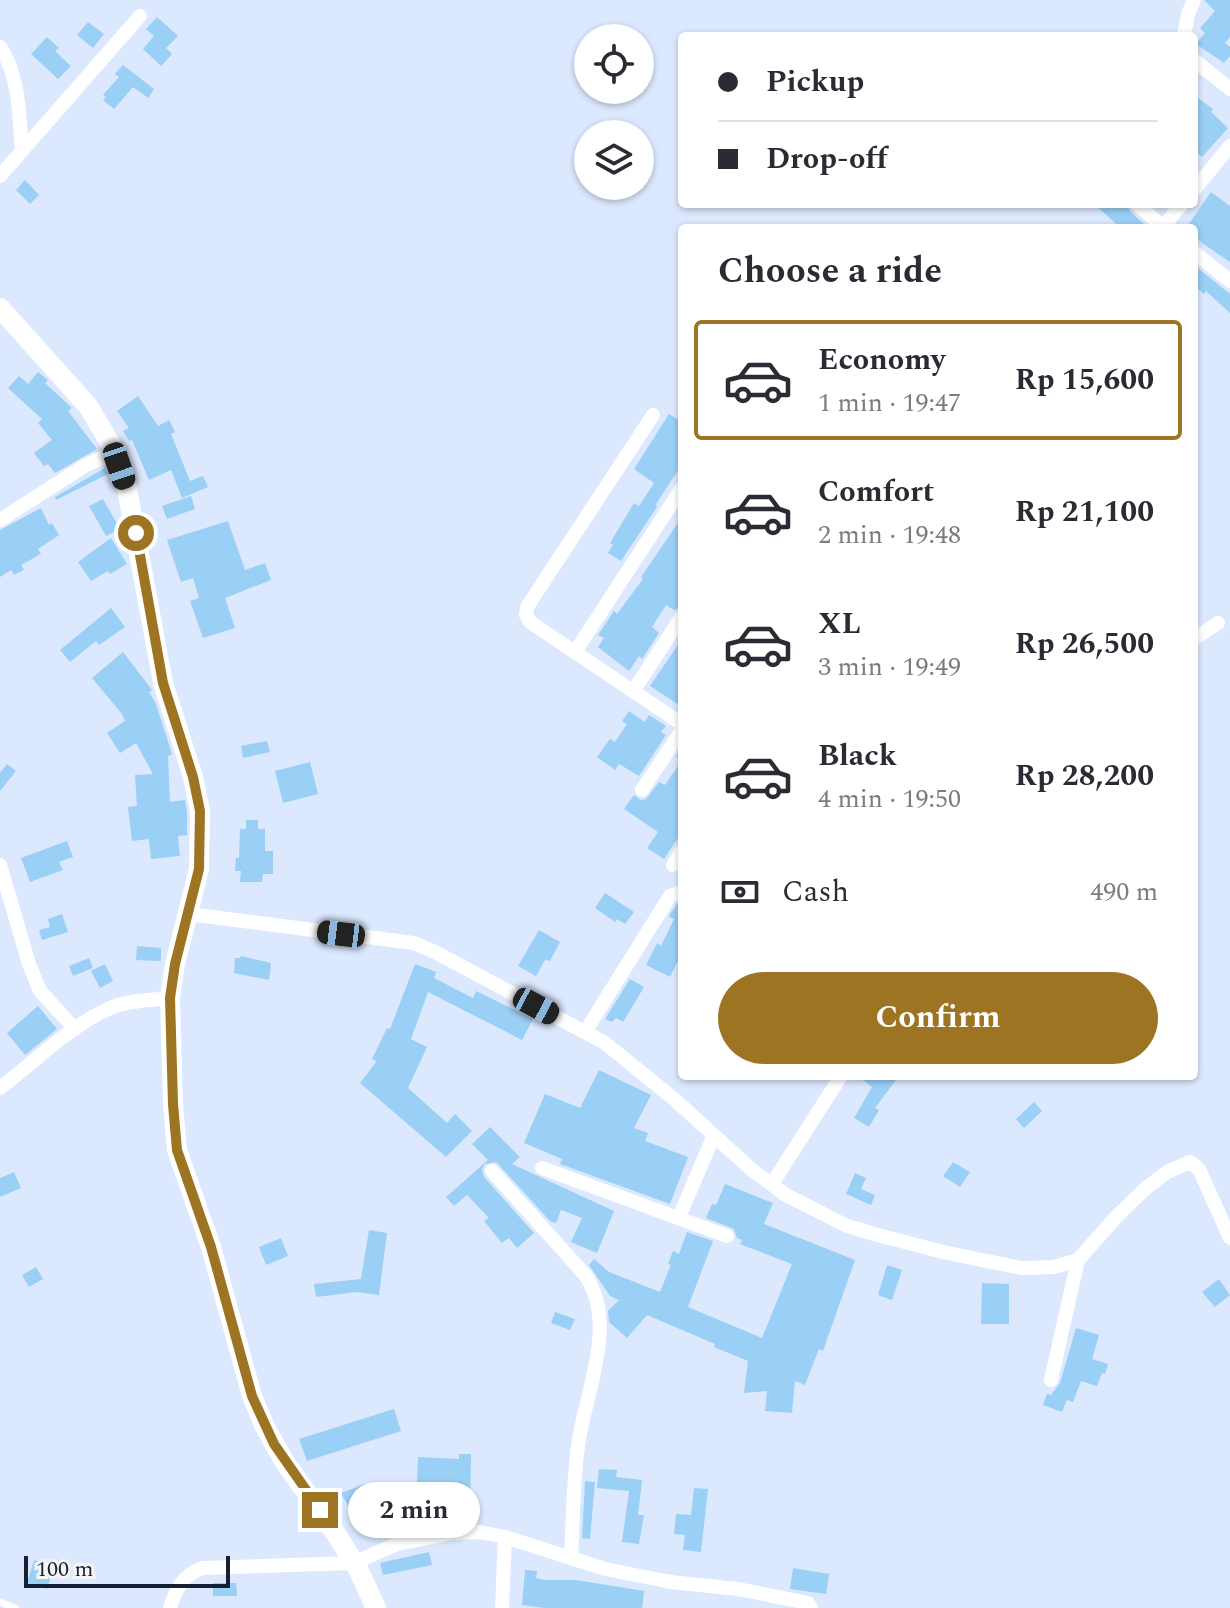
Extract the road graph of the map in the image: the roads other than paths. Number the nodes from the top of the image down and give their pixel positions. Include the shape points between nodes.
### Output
1 (1194, 0) edge
2 (140, 16) dead end
3 (1185, 32) edge
4 (0, 47) edge
5 (1198, 63) edge
6 (1230, 89) edge
7 (1230, 146) edge
8 (22, 151) junction
9 (0, 176) edge
10 (1198, 185) edge
11 (1142, 208) edge
12 (1160, 224) edge
13 (1198, 255) edge
14 (1230, 281) edge
15 (0, 308) edge
16 (653, 415) dead end
17 (114, 453) junction
18 (678, 494) edge
19 (0, 520) edge
20 (678, 622) edge
21 (1218, 623) dead end
22 (1198, 636) edge
23 (575, 652) junction
24 (634, 690) junction
25 (678, 724) edge
26 (678, 733) edge
27 (642, 790) dead end
28 (678, 857) edge
29 (0, 865) edge
30 (673, 865) dead end
31 (678, 893) edge
32 (189, 914) junction
33 (170, 998) junction
34 (75, 1029) junction
35 (585, 1032) junction
36 (838, 1080) edge
37 (0, 1088) edge
38 (714, 1135) junction
39 (542, 1168) dead end
40 (492, 1171) dead end
41 (772, 1184) junction
42 (679, 1217) junction
43 (727, 1236) dead end
44 (1230, 1238) edge
45 (1078, 1260) junction
46 (1051, 1380) dead end
47 (505, 1537) junction
48 (571, 1558) junction
49 (353, 1563) junction
50 (0, 1602) edge
51 (15, 1608) edge
52 (170, 1608) edge
53 (376, 1608) edge
54 (502, 1608) edge
55 (811, 1608) edge

1 - 3 street
2 - 8 street
4 - 8 street via 17,94
5 - 6 street
7 - 10 street
8 - 9 street
11 - 12 street
13 - 14 street
15 - 17 street via 88,406
16 - 23 street via 527,607 530,622
17 - 19 street
17 - 32 street via 132,514 166,695 198,795 201,850
18 - 23 street
20 - 24 street
21 - 22 street
23 - 24 street
24 - 25 street
26 - 27 street
28 - 30 street
29 - 34 street via 40,991
31 - 35 street via 670,896
32 - 33 street
32 - 35 street via 414,943
33 - 34 street via 112,1007
33 - 49 street via 177,1150 211,1247 252,1396 279,1453
34 - 37 street
35 - 38 street via 622,1055
36 - 41 street
38 - 41 street
38 - 42 street
39 - 42 street
40 - 48 street via 595,1291 599,1336 578,1446
41 - 45 street via 845,1225 943,1252 1029,1269
42 - 43 street
44 - 45 street via 1199,1169 1185,1163 1146,1188
45 - 46 street
47 - 48 street
47 - 49 street via 452,1533 386,1547
47 - 54 street
48 - 55 street via 671,1582 792,1598
49 - 52 street via 202,1568 183,1579
49 - 53 street
50 - 51 lane

